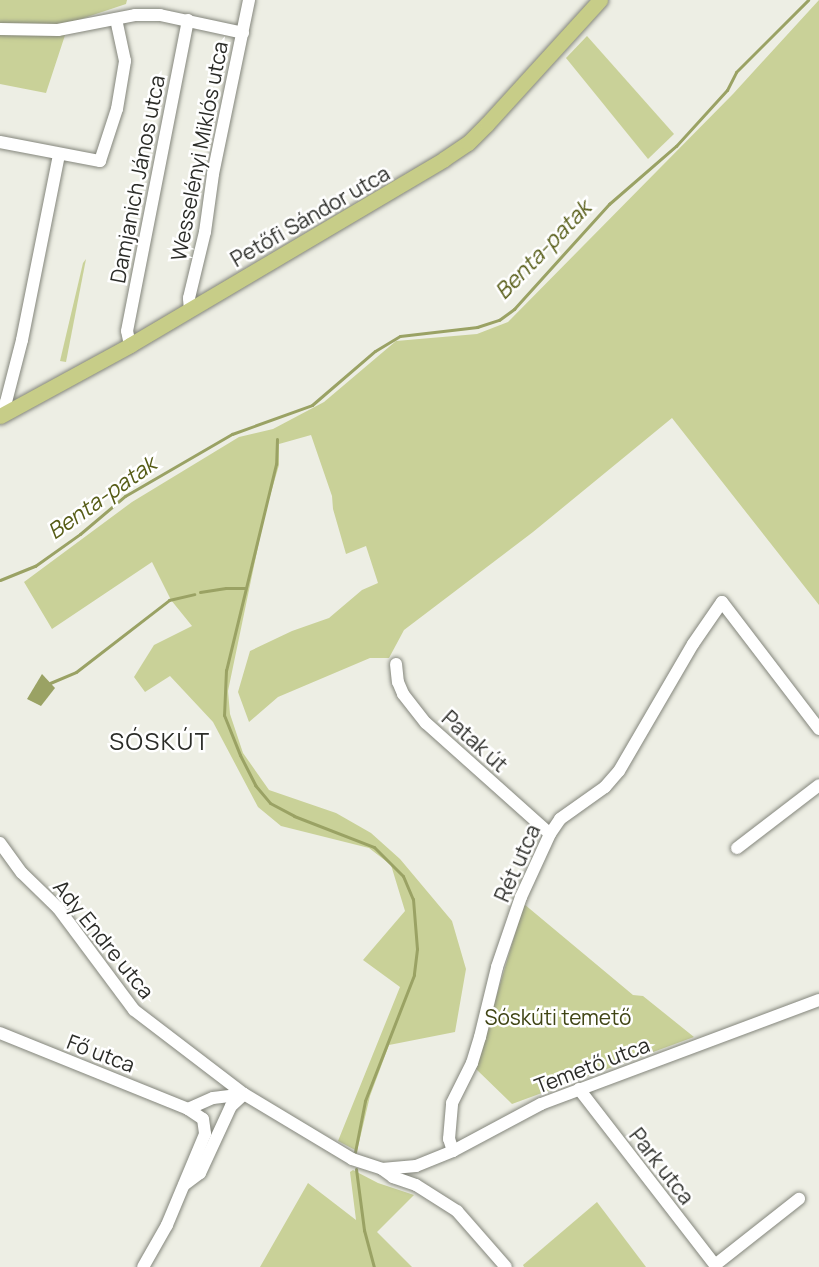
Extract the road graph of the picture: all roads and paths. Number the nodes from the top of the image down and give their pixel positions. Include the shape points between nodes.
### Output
1 (249, 0) edge
2 (600, 0) edge
3 (116, 19) junction
4 (188, 20) junction
5 (0, 29) edge
6 (243, 33) junction
7 (0, 142) edge
8 (59, 155) junction
9 (190, 310) junction
10 (130, 345) junction
11 (3, 414) edge
12 (396, 664) dead end
13 (819, 729) edge
14 (819, 785) edge
15 (550, 834) junction
16 (0, 843) edge
17 (737, 848) dead end
18 (819, 999) edge
19 (0, 1033) edge
20 (220, 1076) junction
21 (579, 1089) junction
22 (244, 1094) junction
23 (213, 1098) junction
24 (188, 1109) junction
25 (453, 1151) junction
26 (416, 1166) junction
27 (382, 1169) junction
28 (184, 1185) junction
29 (416, 1185) junction
30 (798, 1199) dead end
31 (714, 1266) edge
32 (142, 1267) edge
33 (506, 1267) edge

1 - 6 street, Wesselényi Miklós utca
2 - 9 main road, Petőfi Sándor utca via 468,143
3 - 4 street via 160,15
3 - 5 street via 58,30
3 - 8 street via 124,61 117,109 100,161
4 - 6 street
4 - 10 street, Damjanich János utca via 127,332
6 - 9 street, Wesselényi Miklós utca via 189,298
7 - 8 street
8 - 11 street
9 - 10 main road, Petőfi Sándor utca
10 - 11 main road, Petőfi Sándor utca
12 - 15 street, Patak út via 403,693 426,723
13 - 15 street, Rét utca via 722,602 619,771 560,819
14 - 17 street
15 - 25 street, Rét utca via 513,917 472,1063 452,1103 449,1131
16 - 20 street, Ady Endre utca via 22,873 58,908 134,1011
18 - 21 street, Temető utca
19 - 24 street, Fő utca
20 - 22 street, Ady Endre utca
20 - 23 street
21 - 25 street, Temető utca via 507,1121
21 - 31 street, Park utca
22 - 23 street
22 - 27 street, Ady Endre utca via 352,1159
22 - 28 street via 231,1106 200,1173
23 - 24 street
24 - 28 street via 203,1119 206,1129
25 - 26 street, Temető utca
26 - 27 street, Temető utca
26 - 29 street
27 - 29 street, Ady Endre utca
28 - 32 street via 167,1225
29 - 33 street, Ady Endre utca via 457,1211
30 - 31 street, Park utca

